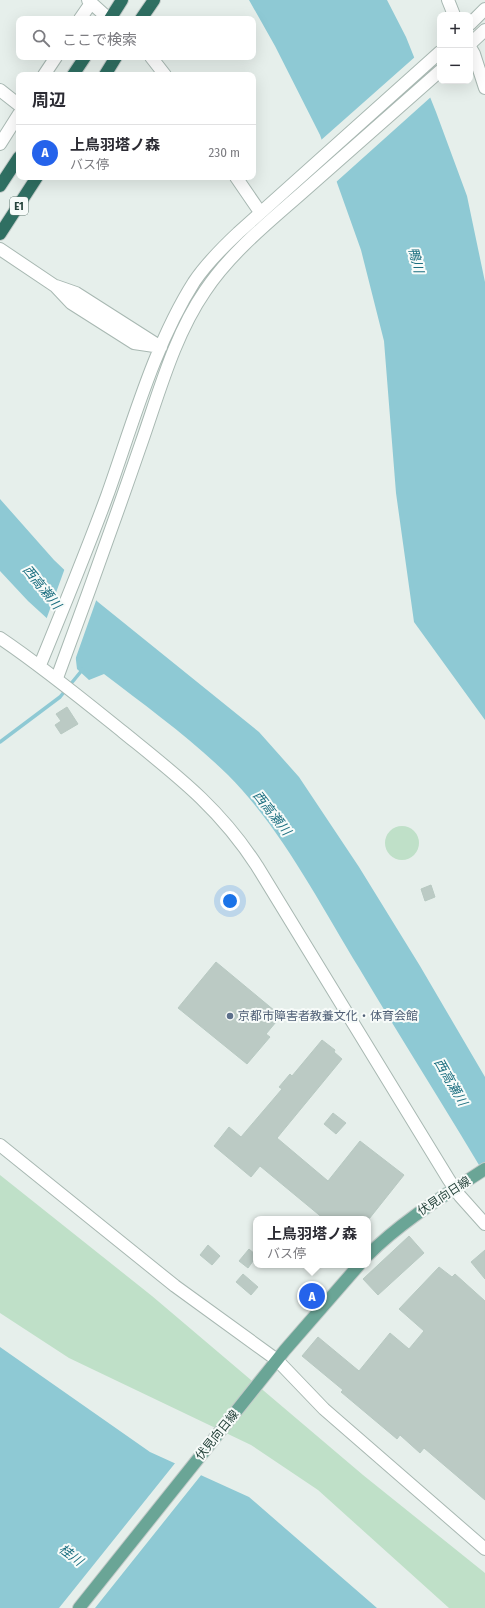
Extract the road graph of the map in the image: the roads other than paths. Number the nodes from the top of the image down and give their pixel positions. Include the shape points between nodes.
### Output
1 (122, 0) edge
2 (154, 0) edge
3 (448, 0) edge
4 (89, 2) edge
5 (485, 9) edge
6 (453, 12) edge
7 (82, 16) edge
8 (106, 16) edge
9 (112, 16) edge
10 (143, 16) edge
11 (473, 21) edge
12 (485, 30) edge
13 (473, 43) edge
14 (471, 48) edge
15 (437, 55) edge
16 (54, 60) edge
17 (83, 60) edge
18 (114, 60) edge
19 (153, 60) edge
20 (46, 72) edge
21 (75, 72) edge
22 (106, 72) edge
23 (163, 72) edge
24 (437, 74) edge
25 (485, 88) edge
26 (0, 90) edge
27 (16, 103) edge
28 (16, 119) edge
29 (0, 144) edge
30 (16, 162) edge
31 (36, 180) edge
32 (238, 180) edge
33 (0, 186) edge
34 (260, 212) junction
35 (0, 234) edge
36 (0, 249) edge
37 (161, 347) junction
38 (173, 354) junction
39 (91, 539) junction
40 (106, 544) junction
41 (0, 638) edge
42 (40, 665) junction
43 (57, 678) junction
44 (0, 1145) edge
45 (485, 1169) edge
46 (459, 1185) junction
47 (485, 1224) edge
48 (371, 1252) edge
49 (355, 1268) edge
50 (275, 1363) junction
51 (485, 1549) edge
52 (79, 1608) edge

1 - 9 highway
2 - 10 highway
3 - 6 street
4 - 7 street
4 - 8 street
5 - 11 street
12 - 13 street
14 - 25 street
15 - 34 street
16 - 20 street
17 - 21 highway
18 - 22 highway
19 - 23 street
24 - 38 street via 239,250 215,276 196,305
26 - 27 street
28 - 29 street
30 - 33 highway, E1
31 - 35 highway, E1
32 - 34 street
34 - 37 street via 207,265 184,299
36 - 37 street via 55,286 76,293
37 - 38 street
37 - 39 street
38 - 40 street
39 - 40 street
39 - 42 street
40 - 43 street
41 - 42 street
42 - 43 street
43 - 46 street via 194,790 236,836
44 - 50 street
45 - 46 main road, 伏見向日線
46 - 47 street
46 - 48 main road, 伏見向日線 via 420,1210
49 - 50 main road, 伏見向日線
50 - 51 street
50 - 52 main road, 伏見向日線

